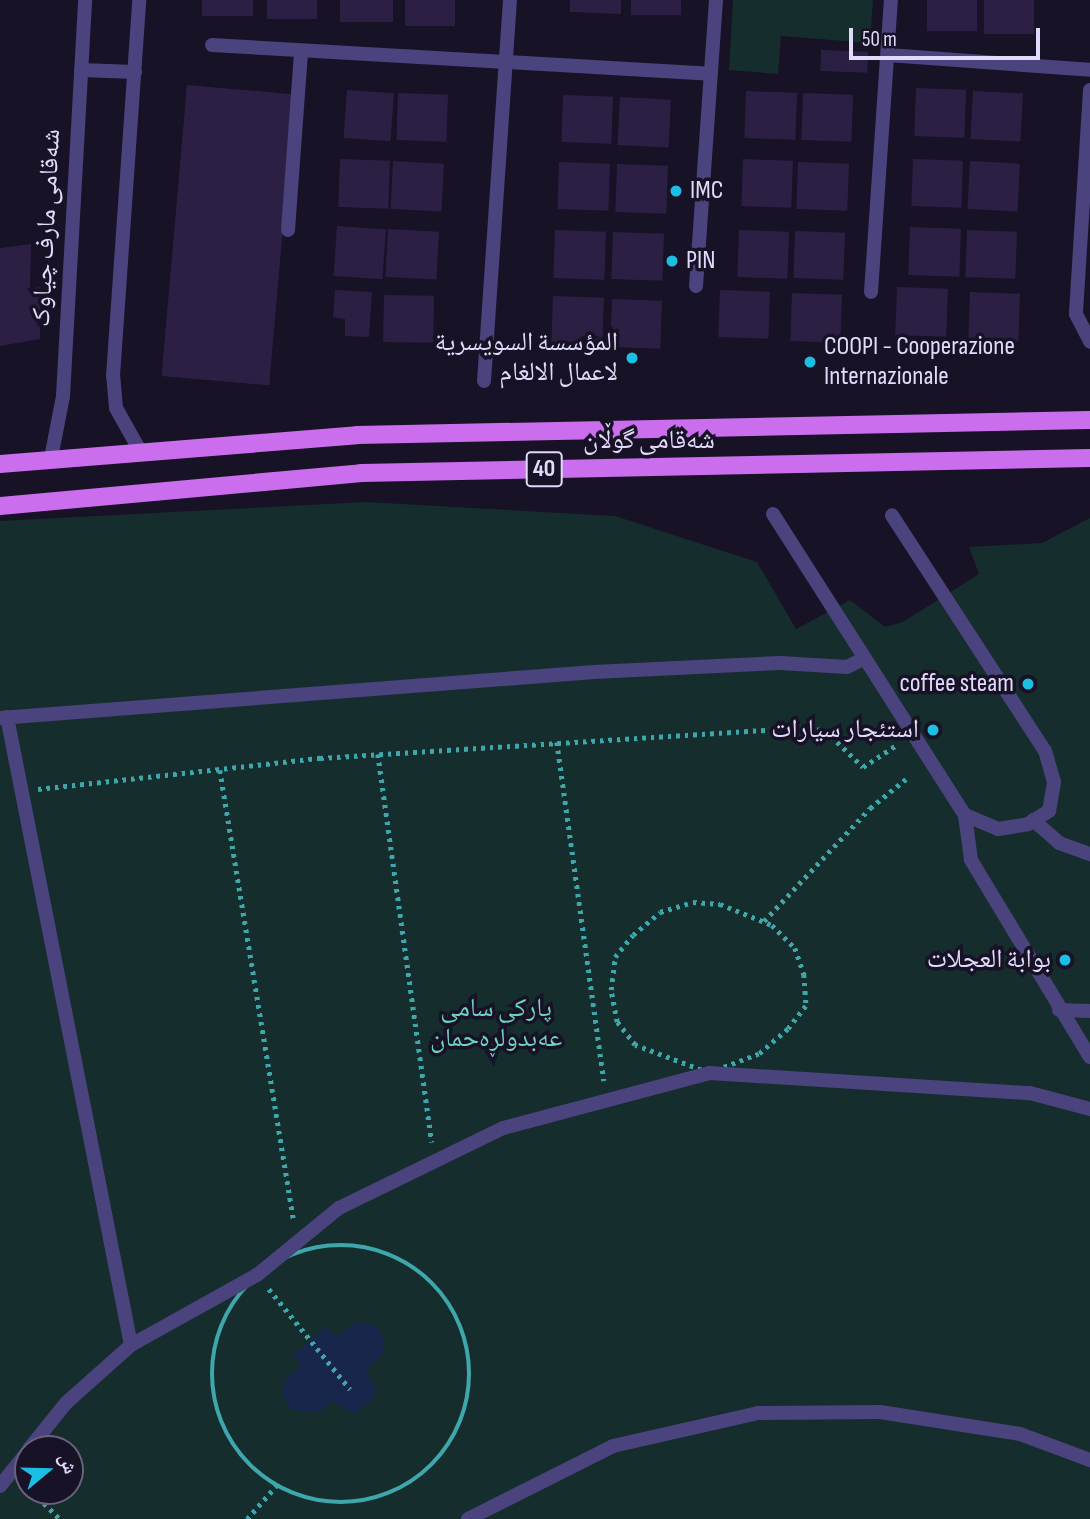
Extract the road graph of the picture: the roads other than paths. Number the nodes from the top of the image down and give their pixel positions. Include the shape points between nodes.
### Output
1 (85, 0) edge
2 (139, 0) edge
3 (510, 0) edge
4 (716, 0) edge
5 (891, 0) edge
6 (212, 45) dead end
7 (301, 51) junction
8 (888, 55) junction
9 (507, 64) junction
10 (1090, 70) edge
11 (80, 71) junction
12 (135, 72) junction
13 (710, 74) junction
14 (1090, 90) edge
15 (1087, 183) edge
16 (288, 230) dead end
17 (696, 286) dead end
18 (871, 292) dead end
19 (1090, 342) edge
20 (484, 381) dead end
21 (1090, 420) edge
22 (139, 449) junction
23 (51, 458) junction
24 (1090, 458) edge
25 (0, 464) edge
26 (0, 506) edge
27 (773, 514) dead end
28 (892, 515) dead end
29 (865, 658) junction
30 (3, 718) edge
31 (965, 815) junction
32 (1033, 820) junction
33 (1090, 854) edge
34 (1059, 1010) junction
35 (1090, 1011) edge
36 (1090, 1056) edge
37 (1090, 1109) edge
38 (131, 1345) junction
39 (41, 1435) edge
40 (1090, 1460) edge
41 (14, 1469) edge
42 (0, 1486) edge
43 (468, 1519) edge

1 - 11 street, شەقامی مارف چیاوک
2 - 12 street
3 - 9 street
4 - 13 street
5 - 8 street
6 - 7 street
7 - 9 street
7 - 16 street
8 - 10 street
8 - 18 street
9 - 13 street
9 - 20 street
11 - 12 street
11 - 23 street, شەقامی مارف چیاوک via 63,396
12 - 22 street via 113,376 117,408
13 - 17 street
14 - 15 street
15 - 19 street via 1076,314
21 - 22 main road, شەقامی گوڵان / 40 via 357,436
22 - 23 main road, شەقامی گوڵان / 40
23 - 25 main road, شەقامی گوڵان / 40
24 - 26 main road, شەقامی گوڵان / 40 via 361,473
27 - 29 street
28 - 32 street via 1045,751 1055,782 1049,811
29 - 30 street via 847,667 780,663 594,672
29 - 31 street
30 - 38 street
31 - 32 street via 998,829
31 - 34 street via 971,860
32 - 33 street via 1059,843
34 - 35 street
34 - 36 street
37 - 38 street via 1030,1093 709,1073 606,1096 503,1128 339,1208 257,1275
38 - 39 street via 66,1403
40 - 43 street via 1020,1434 880,1412 758,1413 613,1446
41 - 42 street

